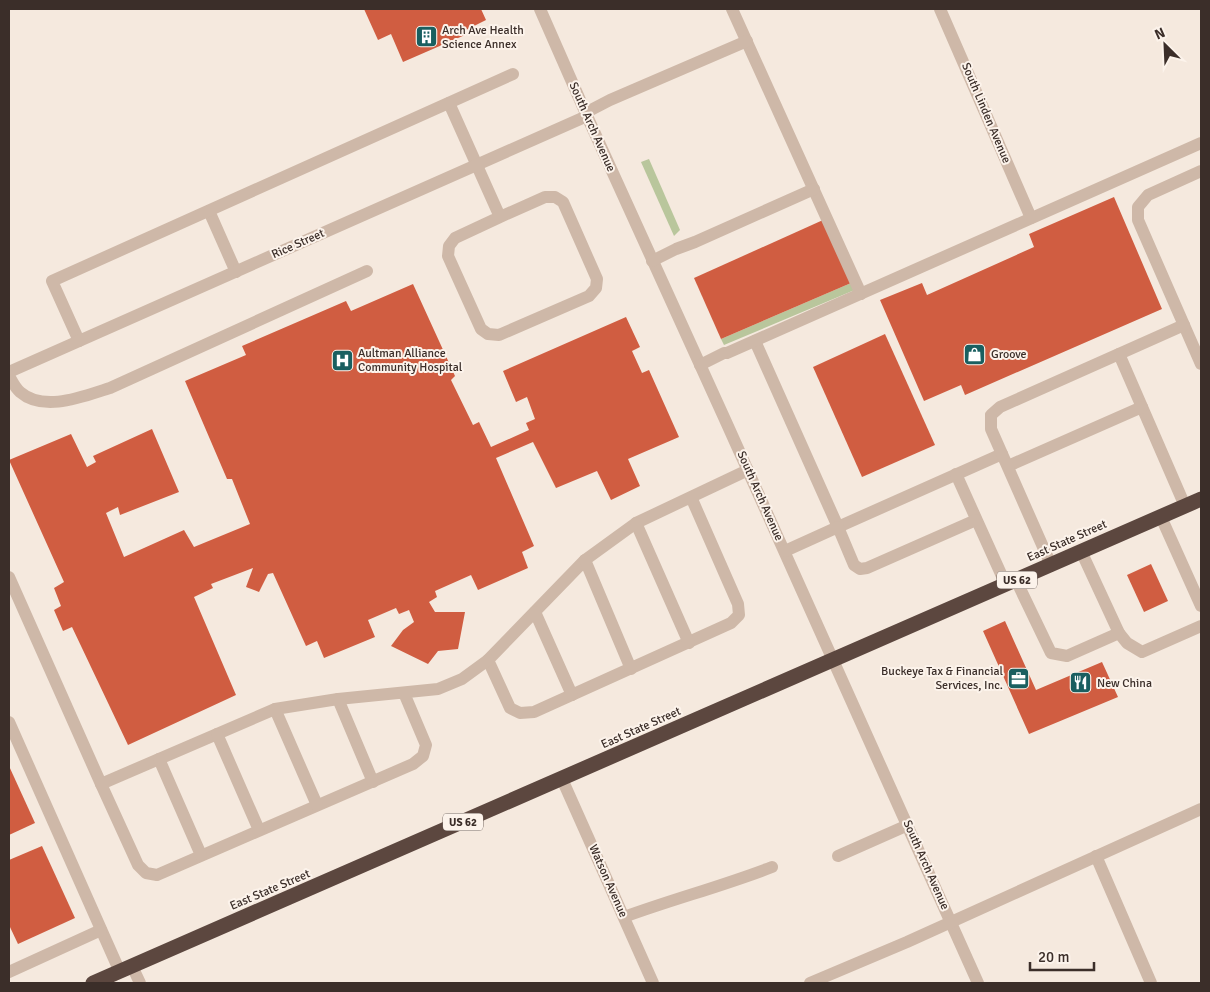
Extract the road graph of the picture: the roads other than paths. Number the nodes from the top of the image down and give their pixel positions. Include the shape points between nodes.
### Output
1 (540, 9) edge
2 (732, 9) edge
3 (940, 9) edge
4 (747, 41) junction
5 (512, 74) dead end
6 (449, 103) junction
7 (586, 114) junction
8 (1201, 142) edge
9 (477, 165) junction
10 (1201, 171) edge
11 (814, 189) junction
12 (208, 211) junction
13 (500, 217) junction
14 (1031, 218) junction
15 (652, 261) junction
16 (367, 271) dead end
17 (236, 272) junction
18 (861, 294) junction
19 (1184, 325) junction
20 (79, 341) junction
21 (755, 341) junction
22 (1119, 354) junction
23 (1201, 364) edge
24 (700, 365) junction
25 (9, 374) edge
26 (1142, 407) junction
27 (1002, 454) junction
28 (1008, 466) junction
29 (748, 470) junction
30 (956, 474) junction
31 (691, 497) junction
32 (1201, 499) edge
33 (1185, 506) junction
34 (1161, 516) junction
35 (976, 520) junction
36 (636, 524) junction
37 (838, 527) junction
38 (784, 551) junction
39 (1081, 552) junction
40 (585, 560) junction
41 (1051, 565) junction
42 (9, 577) edge
43 (1011, 582) junction
44 (1201, 606) edge
45 (535, 612) junction
46 (1201, 626) edge
47 (1120, 633) junction
48 (689, 642) junction
49 (488, 660) junction
50 (833, 660) junction
51 (631, 668) junction
52 (404, 693) junction
53 (572, 695) junction
54 (338, 699) junction
55 (275, 709) junction
56 (9, 722) edge
57 (217, 734) junction
58 (159, 759) junction
59 (562, 779) junction
60 (373, 782) junction
61 (101, 784) junction
62 (317, 805) junction
63 (1201, 809) edge
64 (908, 825) junction
65 (259, 830) junction
66 (201, 855) junction
67 (838, 856) dead end
68 (1096, 856) junction
69 (772, 867) dead end
70 (624, 917) junction
71 (951, 922) junction
72 (101, 930) junction
73 (126, 969) junction
74 (9, 972) edge
75 (93, 983) edge
76 (140, 983) edge
77 (654, 983) edge
78 (810, 983) edge
79 (978, 983) edge
80 (1151, 983) edge

1 - 7 street, South Arch Avenue
2 - 4 street
3 - 14 street, South Linden Avenue
4 - 7 street, Rice Street via 610,100
4 - 11 street
5 - 6 street
6 - 9 street
6 - 12 street
7 - 9 street, Rice Street
7 - 15 street, South Arch Avenue
8 - 14 street
9 - 13 street
9 - 17 street, Rice Street
10 - 19 street via 1148,194 1138,207 1138,220
11 - 15 street
11 - 18 street
12 - 17 street
12 - 20 street via 52,281
13 - 13 street via 455,238 449,246 448,256 481,329 488,334 499,334 589,296 596,288 597,278 563,202 555,197 545,197
14 - 18 street
15 - 24 street, South Arch Avenue
16 - 25 street via 110,388 66,400 39,403 19,392
17 - 20 street, Rice Street
18 - 21 street
19 - 22 street
19 - 23 street
20 - 25 street, Rice Street
21 - 24 street
21 - 37 street
22 - 26 street
22 - 27 street via 1000,407 991,415 991,429
24 - 29 street, South Arch Avenue
26 - 28 street
26 - 33 street
27 - 28 street
27 - 30 street
28 - 41 street
29 - 31 street
29 - 38 street, South Arch Avenue
30 - 35 street
30 - 37 street
31 - 36 street
31 - 48 street via 738,604 739,615 731,623
32 - 33 highway, East State Street / US 62
33 - 34 highway, East State Street / US 62
34 - 39 highway, East State Street / US 62
34 - 44 street
35 - 37 street via 860,569 854,565
35 - 43 street
36 - 40 street
36 - 48 street
37 - 38 street
38 - 50 street, South Arch Avenue
39 - 41 highway, East State Street / US 62
39 - 47 street
40 - 45 street
40 - 51 street
41 - 43 highway, East State Street / US 62
42 - 61 street
43 - 47 street via 1050,653 1067,656
43 - 50 highway, East State Street / US 62
45 - 49 street
45 - 53 street
46 - 47 street via 1142,652 1127,643
48 - 51 street
49 - 52 street via 462,679 438,689
49 - 53 street via 510,708 520,713 534,712
50 - 59 highway, East State Street / US 62
50 - 64 street, South Arch Avenue
51 - 53 street
52 - 54 street
52 - 60 street via 426,745 423,756
54 - 55 street
54 - 60 street
55 - 57 street
55 - 62 street
56 - 72 street
57 - 58 street
57 - 65 street
58 - 61 street
58 - 66 street
59 - 70 street, Watson Avenue
59 - 73 highway, East State Street / US 62
60 - 62 street
61 - 66 street via 138,865 146,873 157,875
62 - 65 street
63 - 68 street
64 - 67 street
64 - 71 street, South Arch Avenue
65 - 66 street
68 - 71 street
68 - 80 street
69 - 70 street
70 - 77 street, Watson Avenue
71 - 78 street
71 - 79 street, South Arch Avenue
72 - 73 street
72 - 74 street
73 - 75 highway, East State Street / US 62
73 - 76 street

